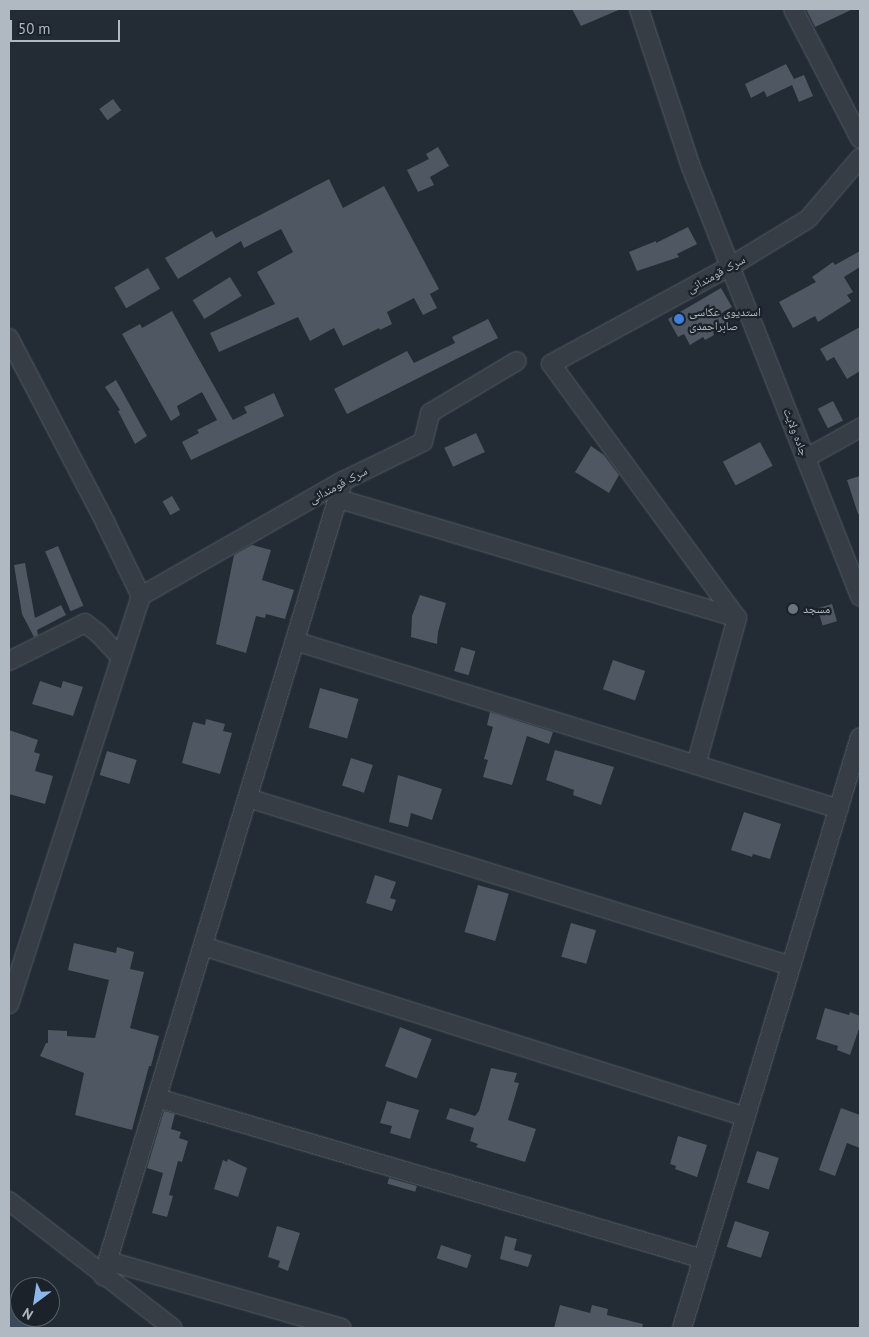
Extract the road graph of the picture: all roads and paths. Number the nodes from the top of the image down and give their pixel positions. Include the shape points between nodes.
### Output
1 (639, 9) edge
2 (793, 9) edge
3 (860, 138) edge
4 (860, 158) edge
5 (731, 266) junction
6 (9, 338) edge
7 (517, 361) dead end
8 (860, 428) edge
9 (806, 458) junction
10 (343, 481) junction
11 (339, 499) junction
12 (141, 596) junction
13 (860, 597) edge
14 (737, 618) junction
15 (295, 641) junction
16 (121, 658) junction
17 (9, 661) edge
18 (860, 737) edge
19 (696, 764) junction
20 (248, 798) junction
21 (839, 810) junction
22 (203, 946) junction
23 (791, 966) junction
24 (9, 1004) edge
25 (157, 1098) junction
26 (746, 1117) junction
27 (9, 1201) edge
28 (703, 1260) junction
29 (106, 1268) junction
30 (173, 1328) edge
31 (342, 1328) edge
32 (682, 1328) edge

1 - 5 street, جاده ولایت via 691,167
2 - 3 street
4 - 5 street, سرک قومندانی via 808,220
5 - 9 street, جاده ولایت
5 - 14 street, سرک قومندانی via 551,364
6 - 12 street
7 - 10 street, سرک قومندانی via 430,414 423,442
8 - 9 street
9 - 13 street, جاده ولایت
10 - 11 street
10 - 12 street, سرک قومندانی
11 - 14 street
11 - 15 street
12 - 16 street
14 - 19 street
15 - 19 street
15 - 20 street
16 - 17 street via 85,623
16 - 24 street
18 - 21 street
19 - 21 street
20 - 22 street
20 - 23 street
21 - 23 street
22 - 25 street
22 - 26 street
23 - 26 street
25 - 28 street
25 - 29 street
26 - 28 street
27 - 29 street
28 - 32 street
29 - 30 street
29 - 31 street

